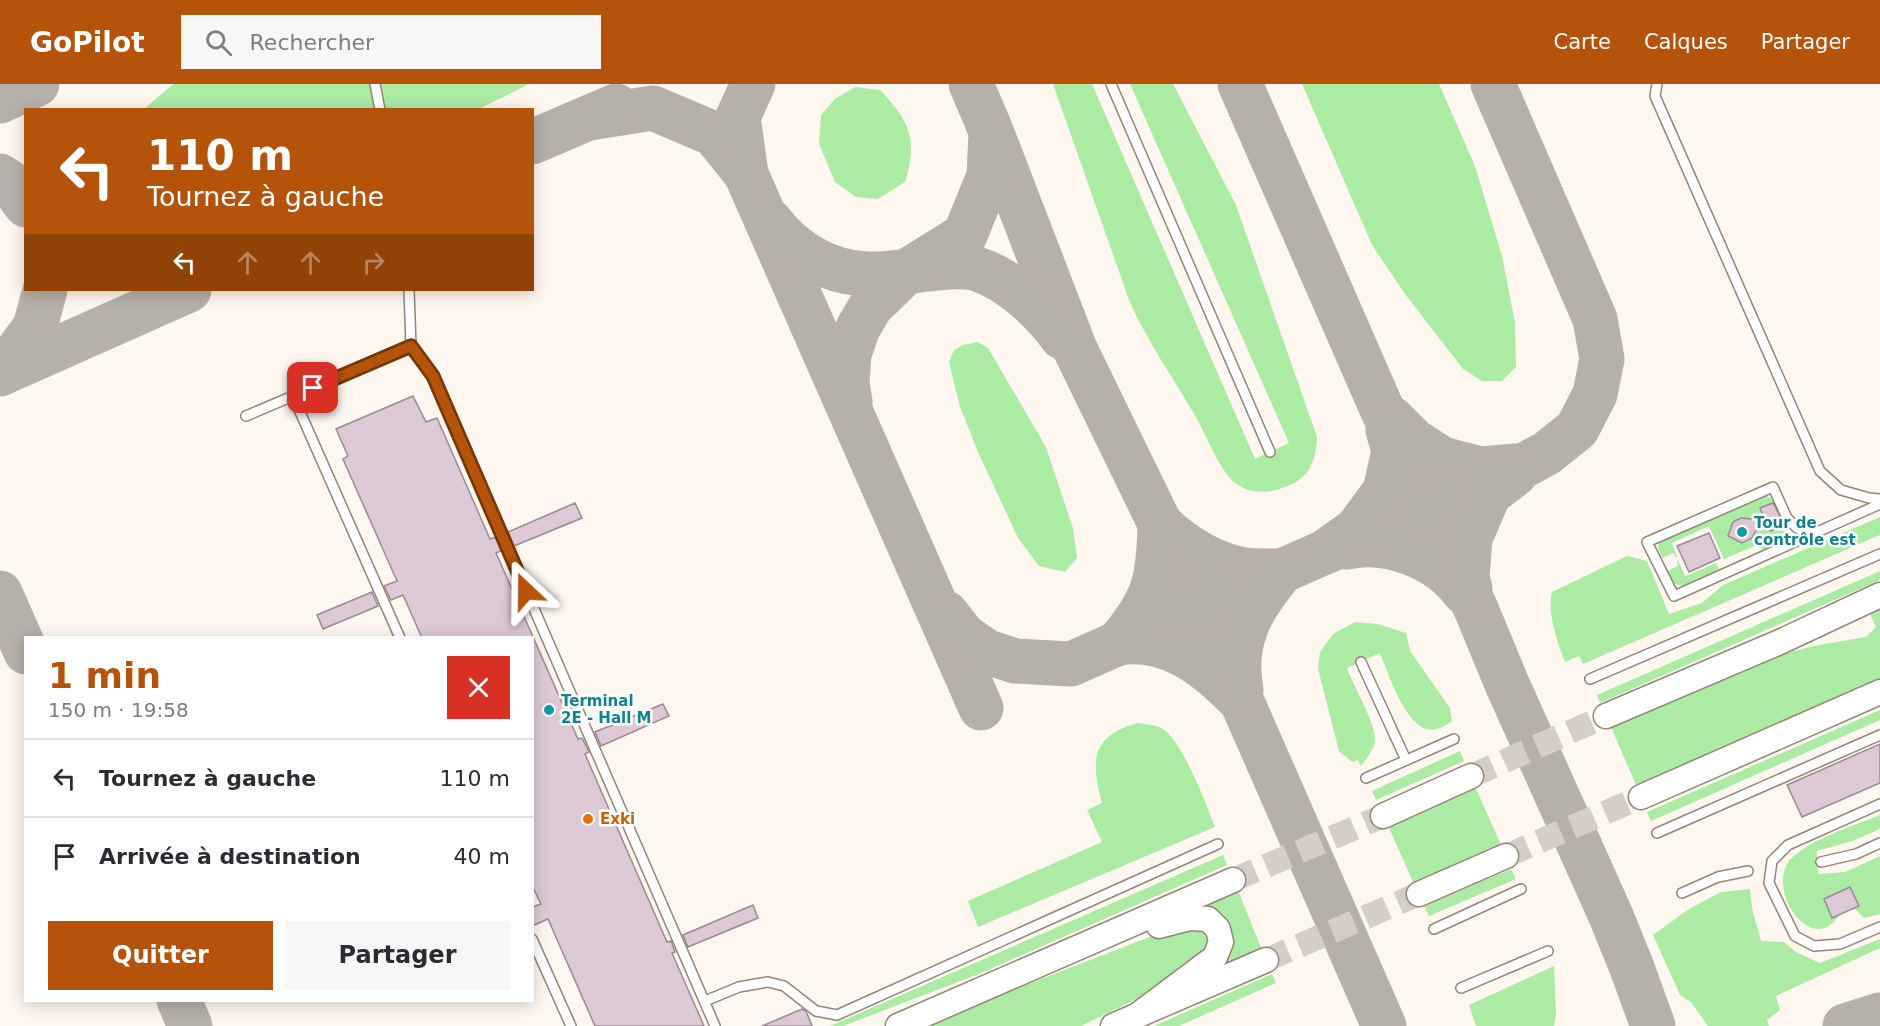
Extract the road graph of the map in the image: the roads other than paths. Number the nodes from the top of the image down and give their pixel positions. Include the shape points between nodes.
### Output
1 (375, 84) edge
2 (1111, 84) edge
3 (1657, 84) edge
4 (380, 108) edge
5 (409, 291) edge
6 (411, 346) junction
7 (293, 396) junction
8 (246, 416) dead end
9 (1270, 452) dead end
10 (1880, 499) edge
11 (1880, 504) edge
12 (1818, 532) junction
13 (1880, 554) edge
14 (1880, 595) edge
15 (399, 636) edge
16 (1361, 662) dead end
17 (1590, 678) dead end
18 (1880, 692) edge
19 (1606, 716) tunnel mouth
20 (1880, 735) edge
21 (1454, 739) dead end
22 (1406, 760) junction
23 (1471, 777) tunnel mouth
24 (1366, 778) dead end
25 (1641, 797) tunnel mouth
26 (1880, 804) edge
27 (1383, 816) tunnel mouth
28 (1656, 833) dead end
29 (1880, 843) edge
30 (1218, 844) dead end
31 (1506, 856) tunnel mouth
32 (1821, 862) dead end
33 (1748, 871) dead end
34 (1233, 880) tunnel mouth
35 (1521, 889) dead end
36 (1682, 893) dead end
37 (1419, 894) tunnel mouth
38 (1880, 927) edge
39 (1434, 929) dead end
40 (534, 943) edge
41 (1548, 951) dead end
42 (1060, 956) junction
43 (1266, 960) tunnel mouth
44 (1461, 988) dead end
45 (705, 1001) junction
46 (1139, 1014) junction
47 (571, 1026) edge
48 (715, 1026) edge
49 (898, 1026) edge
50 (1113, 1026) edge

1 - 4 lane
2 - 9 lane
3 - 10 lane via 1654,96 1820,471 1841,490
5 - 6 lane
6 - 7 lane
6 - 45 lane via 433,376
7 - 8 lane
7 - 15 lane
11 - 12 lane
12 - 12 lane via 1797,528 1787,518 1773,487 1647,542 1674,596
13 - 17 lane
14 - 19 main road
16 - 22 lane
18 - 25 main road
20 - 28 lane
21 - 22 lane
22 - 24 lane
23 - 27 main road
26 - 38 lane via 1788,845 1772,861 1769,883 1795,936 1814,946 1840,945
29 - 32 lane via 1856,854
30 - 45 lane via 837,1016 816,1011 784,986 768,982 738,987
31 - 37 main road
33 - 36 lane via 1718,877
34 - 42 main road
35 - 39 lane
40 - 47 lane
41 - 44 lane
42 - 46 main road via 1190,918 1208,919 1221,934 1215,957
42 - 49 main road
43 - 46 main road
45 - 48 lane
46 - 50 main road

